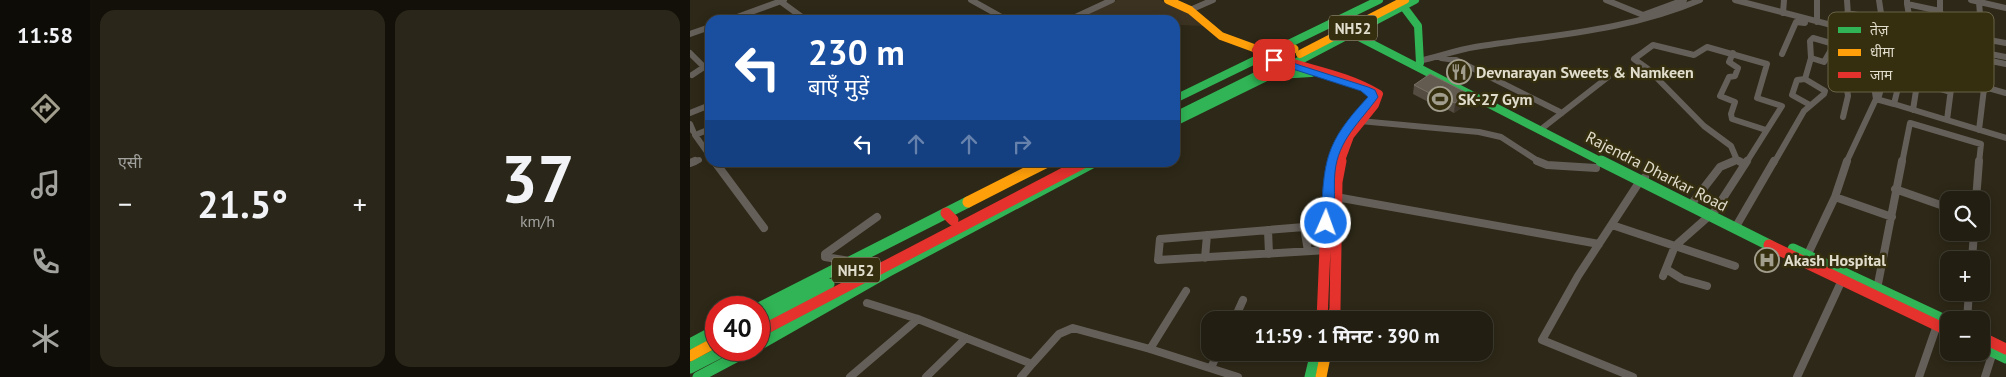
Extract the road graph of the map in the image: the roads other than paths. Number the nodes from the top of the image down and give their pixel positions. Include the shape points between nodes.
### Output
1 (971, 0) edge
2 (1112, 0) edge
3 (1168, 0) edge
4 (1213, 0) edge
5 (1379, 0) edge
6 (1391, 0) edge
7 (1415, 0) edge
8 (1606, 0) edge
9 (1700, 0) edge
10 (1735, 0) edge
11 (1784, 0) edge
12 (1816, 0) edge
13 (1940, 0) edge
14 (1971, 0) edge
15 (777, 1) edge
16 (1751, 2) edge
17 (1907, 2) edge
18 (1979, 2) junction
19 (1404, 3) edge
20 (1686, 3) edge
21 (2006, 8) edge
22 (1662, 9) junction
23 (1190, 10) junction
24 (1940, 10) joint
25 (1980, 12) edge
26 (1670, 13) junction
27 (1784, 13) junction
28 (742, 15) edge
29 (798, 15) edge
30 (998, 15) edge
31 (1080, 15) edge
32 (1818, 22) junction
33 (1828, 25) edge
34 (1828, 28) edge
35 (705, 29) edge
36 (1356, 33) junction
37 (690, 34) edge
38 (1828, 42) edge
39 (1264, 52) junction
40 (690, 53) edge
41 (1732, 53) junction
42 (1782, 54) dead end
43 (1828, 55) edge
44 (1440, 58) junction
45 (1811, 58) junction
46 (1419, 63) junction
47 (1293, 64) junction
48 (1312, 71) junction
49 (692, 75) dead end
50 (1266, 77) junction
51 (1608, 78) dead end
52 (1805, 79) junction
53 (1847, 92) edge
54 (1873, 92) edge
55 (1880, 92) edge
56 (1897, 92) edge
57 (1916, 92) edge
58 (1950, 92) edge
59 (1983, 92) edge
60 (1180, 96) edge
61 (1876, 98) junction
62 (1180, 104) edge
63 (1894, 104) junction
64 (1810, 105) junction
65 (705, 107) edge
66 (1913, 110) junction
67 (690, 112) edge
68 (1562, 113) junction
69 (1180, 114) edge
70 (1843, 117) dead end
71 (1180, 120) edge
72 (1946, 120) junction
73 (1360, 121) junction
74 (1542, 129) junction
75 (1766, 130) junction
76 (1979, 130) junction
77 (705, 131) edge
78 (2006, 138) edge
79 (705, 149) edge
80 (699, 160) dead end
81 (1741, 162) junction
82 (690, 163) edge
83 (718, 167) edge
84 (1030, 167) edge
85 (1042, 167) edge
86 (1050, 167) edge
87 (1076, 167) edge
88 (1084, 167) edge
89 (1596, 168) dead end
90 (1033, 169) junction
91 (1642, 179) junction
92 (1894, 188) junction
93 (1977, 191) edge
94 (1835, 197) junction
95 (1693, 202) junction
96 (1333, 203) junction
97 (1940, 205) edge
98 (1711, 214) junction
99 (877, 217) dead end
100 (950, 217) junction
101 (1892, 217) junction
102 (1738, 223) junction
103 (1612, 225) junction
104 (764, 228) dead end
105 (1268, 230) junction
106 (1754, 234) junction
107 (1207, 235) junction
108 (1598, 244) junction
109 (1675, 246) junction
110 (1331, 250) junction
111 (1308, 251) junction
112 (1269, 254) junction
113 (1807, 256) junction
114 (1205, 258) junction
115 (850, 261) junction
116 (899, 262) junction
117 (1735, 266) dead end
118 (1842, 280) junction
119 (1707, 286) dead end
120 (1877, 289) junction
121 (1186, 291) dead end
122 (1243, 300) dead end
123 (770, 302) edge
124 (867, 303) dead end
125 (1238, 311) edge
126 (1324, 311) edge
127 (1334, 311) edge
128 (770, 314) edge
129 (1940, 318) edge
130 (918, 319) junction
131 (1937, 325) junction
132 (770, 326) edge
133 (1940, 326) edge
134 (705, 336) edge
135 (770, 338) edge
136 (966, 338) junction
137 (1990, 341) edge
138 (690, 344) edge
139 (705, 348) edge
140 (1150, 349) junction
141 (2006, 349) edge
142 (1992, 352) joint
143 (690, 356) edge
144 (2006, 358) edge
145 (705, 360) edge
146 (728, 361) edge
147 (1214, 361) edge
148 (1314, 361) edge
149 (1324, 361) edge
150 (1032, 364) junction
151 (690, 368) edge
152 (1211, 368) junction
153 (1629, 376) edge
154 (698, 377) edge
155 (850, 377) edge
156 (926, 377) edge
157 (1021, 377) edge
158 (1238, 377) edge
159 (1310, 377) edge
160 (1321, 377) edge
161 (1797, 377) edge
162 (1919, 377) edge
163 (1986, 377) edge

1 - 30 street
2 - 31 street
3 - 23 main road
4 - 23 street
5 - 39 main road
6 - 62 main road, NH52, bridge
7 - 19 main road
8 - 22 street via 1643,15
9 - 20 street
10 - 16 street
11 - 27 street
12 - 32 street
13 - 24 street
14 - 18 street
15 - 28 street
15 - 29 street
16 - 27 street
17 - 24 street
18 - 21 street
18 - 25 street
19 - 36 main road
19 - 46 main road via 1418,19 1421,28 1416,53
19 - 69 main road, NH52
20 - 22 street
20 - 26 street
22 - 26 street
23 - 39 main road via 1221,36
26 - 44 street via 1562,37 1479,46
27 - 32 street
32 - 33 street
34 - 42 street via 1796,22
35 - 37 street
36 - 46 main road, Rajendra Dharkar Road
36 - 47 main road
38 - 45 street via 1810,40
39 - 47 main road via 1284,64
39 - 60 main road
40 - 49 street via 704,67
41 - 75 street via 1729,62 1738,68 1734,76 1729,77 1720,96 1735,102 1732,119
41 - 75 street via 1767,64 1757,98 1782,106
41 - 81 street via 1707,47 1694,55 1653,45 1634,59 1704,126 1731,146
43 - 45 street via 1824,62
44 - 46 street
44 - 68 street via 1456,60
45 - 52 street
46 - 74 main road, Rajendra Dharkar Road
47 - 48 main road
47 - 50 main road
48 - 50 main road
48 - 73 main road via 1356,81 1379,94 1378,101
48 - 96 main road via 1365,89 1374,97 1351,122 1336,147 1329,171
50 - 71 main road
51 - 68 street
52 - 64 street via 1825,91
52 - 64 street via 1797,80 1792,95
53 - 70 street
54 - 61 street
55 - 61 street
56 - 63 street
57 - 66 street
58 - 72 street
59 - 76 street
61 - 63 street
61 - 94 street via 1844,167
63 - 66 street
64 - 102 street
65 - 67 street
66 - 72 street
68 - 74 street
72 - 76 street
73 - 89 street via 1479,132 1502,137 1534,160 1547,165
73 - 96 main road via 1345,145
74 - 91 main road, Rajendra Dharkar Road
75 - 81 street
76 - 78 street
77 - 79 street via 695,135
80 - 82 street
81 - 95 street via 1720,167
81 - 98 street
83 - 104 street
84 - 90 street
85 - 90 main road
86 - 100 main road, NH52
87 - 116 main road, NH52
88 - 116 main road
90 - 100 main road
91 - 95 main road, Rajendra Dharkar Road
91 - 98 main road, Rajendra Dharkar Road
91 - 103 street
92 - 93 street via 1910,123 1981,144
92 - 97 street
92 - 101 street
94 - 101 street
94 - 113 street
95 - 98 main road, Rajendra Dharkar Road
96 - 108 street
96 - 110 main road
98 - 102 main road, Rajendra Dharkar Road
98 - 106 main road, Rajendra Dharkar Road
98 - 109 street
99 - 115 street via 825,254 825,257
100 - 115 main road
100 - 128 main road, NH52
101 - 120 street
102 - 106 main road, Rajendra Dharkar Road
103 - 108 street
103 - 109 street
105 - 107 street
105 - 111 street via 1304,227
105 - 112 street
106 - 113 main road, Rajendra Dharkar Road
106 - 118 main road, Rajendra Dharkar Road
107 - 114 street
107 - 114 street via 1160,239 1158,260
108 - 153 street via 1542,340
109 - 117 street
109 - 119 street via 1665,273
110 - 111 street
110 - 126 main road
110 - 127 main road
111 - 112 street
112 - 114 street
113 - 120 main road, Rajendra Dharkar Road
115 - 123 main road
116 - 132 main road, NH52 via 845,286
116 - 135 main road via 836,304
118 - 131 main road, Rajendra Dharkar Road
118 - 161 street
120 - 129 main road, Rajendra Dharkar Road
121 - 140 street
122 - 125 street
124 - 130 street
130 - 136 street
130 - 155 street
131 - 133 main road, Rajendra Dharkar Road
131 - 162 street
134 - 138 main road
136 - 150 street
136 - 156 street
137 - 141 main road
139 - 143 main road
140 - 150 street via 1073,328 1059,334
140 - 152 street
142 - 144 main road
142 - 163 street
145 - 151 main road
146 - 154 main road
147 - 152 street
148 - 159 main road
149 - 160 main road
150 - 157 street
152 - 158 street

